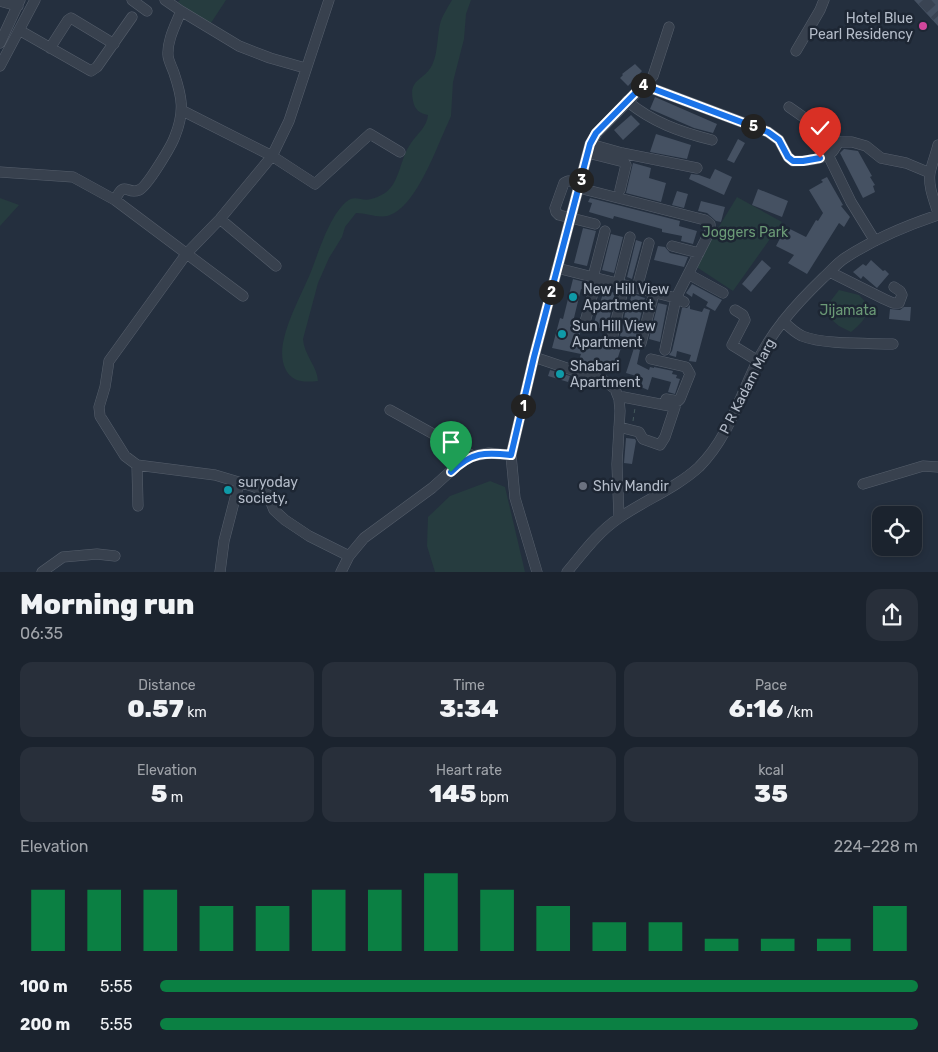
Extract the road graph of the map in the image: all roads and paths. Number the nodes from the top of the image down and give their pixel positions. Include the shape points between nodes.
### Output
1 (35, 0) edge
2 (132, 0) edge
3 (165, 0) edge
4 (329, 0) edge
5 (824, 0) edge
6 (0, 2) edge
7 (19, 3) edge
8 (181, 11) junction
9 (147, 12) dead end
10 (132, 17) dead end
11 (669, 28) dead end
12 (19, 30) junction
13 (0, 43) edge
14 (114, 44) junction
15 (50, 48) junction
16 (796, 50) dead end
17 (1, 63) edge
18 (305, 68) junction
19 (643, 85) junction
20 (627, 102) junction
21 (789, 107) dead end
22 (183, 111) junction
23 (712, 140) dead end
24 (839, 142) junction
25 (938, 145) edge
26 (589, 148) junction
27 (400, 152) dead end
28 (272, 156) junction
29 (830, 159) dead end
30 (697, 168) dead end
31 (0, 172) edge
32 (930, 173) junction
33 (579, 186) junction
34 (620, 190) dead end
35 (115, 200) junction
36 (938, 214) edge
37 (571, 218) junction
38 (220, 219) junction
39 (595, 224) dead end
40 (604, 231) dead end
41 (630, 237) dead end
42 (875, 241) junction
43 (649, 243) dead end
44 (672, 246) dead end
45 (187, 253) junction
46 (699, 253) junction
47 (276, 266) dead end
48 (557, 268) junction
49 (830, 272) junction
50 (688, 274) junction
51 (595, 278) junction
52 (621, 284) junction
53 (894, 287) dead end
54 (638, 288) junction
55 (654, 293) junction
56 (723, 293) dead end
57 (243, 296) dead end
58 (680, 300) junction
59 (735, 310) dead end
60 (783, 321) junction
61 (585, 322) dead end
62 (613, 335) dead end
63 (642, 343) dead end
64 (893, 344) dead end
65 (665, 350) dead end
66 (534, 357) junction
67 (651, 359) dead end
68 (758, 361) junction
69 (616, 393) junction
70 (636, 400) junction
71 (390, 410) dead end
72 (619, 427) junction
73 (631, 430) junction
74 (511, 455) junction
75 (473, 456) junction
76 (137, 465) junction
77 (938, 466) edge
78 (240, 484) junction
79 (863, 484) dead end
80 (138, 506) dead end
81 (619, 517) junction
82 (115, 556) dead end
83 (349, 556) junction
84 (42, 572) edge
85 (220, 572) edge
86 (341, 572) edge
87 (536, 572) edge
88 (567, 572) edge

1 - 12 street
2 - 9 street
3 - 8 street
4 - 18 street
5 - 16 street
6 - 7 street
7 - 13 street
8 - 18 street via 239,46
8 - 22 street via 168,55
10 - 14 street
11 - 19 street via 652,76
12 - 15 street
12 - 17 street
14 - 15 street via 97,67 91,70
14 - 15 street via 71,18
18 - 28 street via 289,120
19 - 20 street
19 - 24 street via 768,132 779,140 793,161 820,158 832,152
20 - 23 street via 680,132
20 - 26 street via 596,133
21 - 24 street
22 - 28 street
22 - 35 street via 175,136 142,188 122,189
24 - 32 street via 866,146 881,158 906,163
25 - 32 street
26 - 30 street
26 - 33 street
26 - 34 street via 626,164
27 - 28 street via 370,134 315,184
28 - 38 street
29 - 42 street
31 - 35 street via 67,175
32 - 36 street via 931,192
33 - 37 street
33 - 37 street via 568,181 564,183 555,208 558,214
33 - 46 street via 705,220 710,224 710,231
35 - 45 street
36 - 42 street, P R Kadam Marg
37 - 39 street
37 - 48 street
38 - 45 street
38 - 47 street
40 - 51 street
41 - 52 street
42 - 49 street, P R Kadam Marg via 844,259
43 - 54 street
44 - 46 street
45 - 57 street
45 - 76 street via 109,361 100,416 125,456
46 - 50 street
48 - 51 street
48 - 66 street
49 - 53 street via 884,300 900,303 902,295
49 - 60 street, P R Kadam Marg
50 - 56 street
50 - 58 street
51 - 52 street
51 - 61 street
52 - 54 street
52 - 62 street
54 - 55 street
55 - 58 street
55 - 63 street
58 - 65 street
59 - 68 street via 745,320 732,344
60 - 64 street via 792,330 814,339
60 - 68 street, P R Kadam Marg via 769,338
66 - 69 street via 605,381
66 - 74 street
67 - 69 street via 689,370 680,400
68 - 81 street, P R Kadam Marg via 732,420 699,467
69 - 70 street
69 - 72 street
70 - 73 path
70 - 73 street via 673,406 675,410 660,445
71 - 75 street
72 - 73 street
72 - 81 street
74 - 75 street via 489,453
74 - 87 street via 515,498
75 - 83 street via 382,523
76 - 78 street via 215,475
76 - 80 street
77 - 79 street via 922,466
78 - 83 street via 264,491 274,510 285,520
78 - 85 street via 224,541
81 - 88 street, P R Kadam Marg via 603,530
82 - 84 street via 63,557
83 - 86 street

